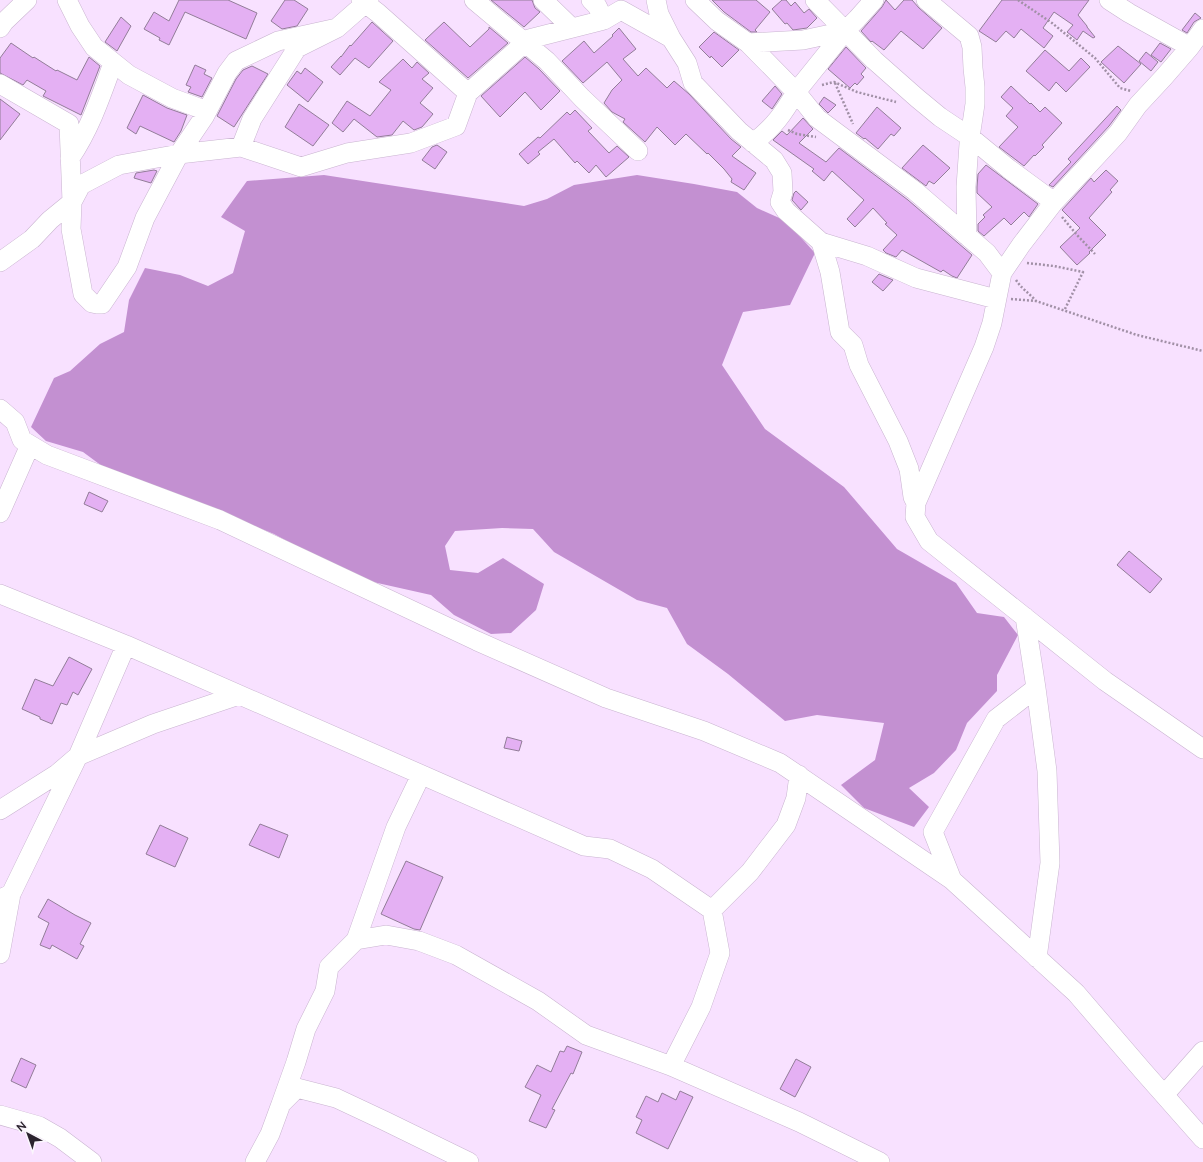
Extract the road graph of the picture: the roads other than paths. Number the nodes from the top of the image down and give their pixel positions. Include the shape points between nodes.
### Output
1 (27, 0) edge
2 (67, 0) edge
3 (474, 0) edge
4 (543, 0) edge
5 (591, 0) edge
6 (656, 0) edge
7 (695, 0) edge
8 (815, 0) edge
9 (874, 0) edge
10 (926, 0) edge
11 (1109, 0) edge
12 (365, 1) edge
13 (604, 20) junction
14 (0, 28) edge
15 (337, 28) junction
16 (572, 28) junction
17 (1203, 29) edge
18 (845, 31) junction
19 (671, 38) junction
20 (525, 42) junction
21 (748, 43) junction
22 (1190, 47) junction
23 (113, 63) junction
24 (0, 84) edge
25 (468, 92) junction
26 (796, 92) junction
27 (207, 111) junction
28 (970, 137) junction
29 (753, 143) junction
30 (241, 147) junction
31 (638, 151) dead end
32 (179, 154) junction
33 (70, 158) junction
34 (72, 202) junction
35 (1054, 202) junction
36 (967, 236) junction
37 (821, 242) junction
38 (0, 262) edge
39 (1006, 267) junction
40 (996, 299) junction
41 (0, 409) edge
42 (30, 445) junction
43 (916, 503) junction
44 (0, 513) edge
45 (0, 594) edge
46 (1025, 617) junction
47 (126, 645) junction
48 (1036, 688) junction
49 (239, 695) junction
50 (1203, 748) edge
51 (78, 756) junction
52 (421, 775) junction
53 (799, 775) junction
54 (0, 810) edge
55 (952, 880) junction
56 (6, 896) edge
57 (712, 910) junction
58 (356, 940) junction
59 (0, 954) edge
60 (1037, 958) junction
61 (1203, 1051) edge
62 (671, 1066) junction
63 (1164, 1095) junction
64 (281, 1104) junction
65 (0, 1115) edge
66 (1203, 1139) edge
67 (92, 1162) edge
68 (255, 1162) edge
69 (469, 1162) edge
70 (880, 1162) edge

1 - 14 street
2 - 23 street via 94,47
3 - 20 street
4 - 16 street
5 - 13 street
6 - 19 street via 658,14
7 - 21 street via 717,21
8 - 18 street
9 - 18 street
10 - 28 street via 969,36 975,87
11 - 22 street
12 - 15 street
12 - 25 street
13 - 16 street
13 - 19 street via 621,10
15 - 27 street via 278,41 236,61
15 - 30 street via 297,48 252,119
16 - 20 street
17 - 22 street
18 - 21 street via 803,40
18 - 26 street
18 - 28 street via 886,72 940,117
19 - 29 street via 687,63 693,83
20 - 25 street
20 - 31 street
21 - 26 street
22 - 35 street via 1143,99 1118,133
23 - 27 street via 129,76 152,88 187,105
23 - 33 street via 82,140
24 - 33 street via 69,124
25 - 30 street via 456,126 411,143 347,153 301,167
26 - 29 street via 768,132
26 - 36 street via 817,118 915,192
27 - 32 street
28 - 35 street
28 - 36 street via 966,187
29 - 37 street via 774,160 782,173 783,192 780,202 786,211
30 - 32 street
32 - 34 street via 119,165 81,185
32 - 34 street via 146,218 127,267 102,304 92,303 83,294 71,229
33 - 34 street
34 - 38 street via 32,239
35 - 39 street
36 - 39 street
37 - 40 street via 867,256 916,278
37 - 43 street via 830,272 840,332 853,345 859,365 898,441 909,469
39 - 40 street
40 - 43 street via 984,347
41 - 42 street via 15,422 22,440
42 - 44 street
42 - 53 street via 47,455 220,520 477,641 606,698 704,731 780,763
43 - 46 street via 914,517 929,541
45 - 47 street
46 - 48 street
46 - 50 street via 1105,681
47 - 49 street
47 - 51 street
48 - 55 street via 996,719 933,832
48 - 60 street via 1046,771 1050,863
49 - 51 street via 153,724
49 - 52 street
51 - 54 street via 57,774
51 - 56 street
52 - 57 street via 584,846 610,848 652,870
52 - 58 street via 396,827
53 - 55 street
53 - 57 street via 796,798 786,825 750,872
55 - 60 street
56 - 59 street
57 - 62 street via 720,953 701,1007
58 - 62 street via 386,935 419,942 456,955 538,1001 586,1035
58 - 64 street via 328,967 325,991 306,1030
60 - 63 street via 1076,993
61 - 63 street
62 - 70 street via 798,1122
63 - 66 street
64 - 68 street via 270,1134
64 - 69 street via 297,1088 336,1098
65 - 67 street via 39,1126

